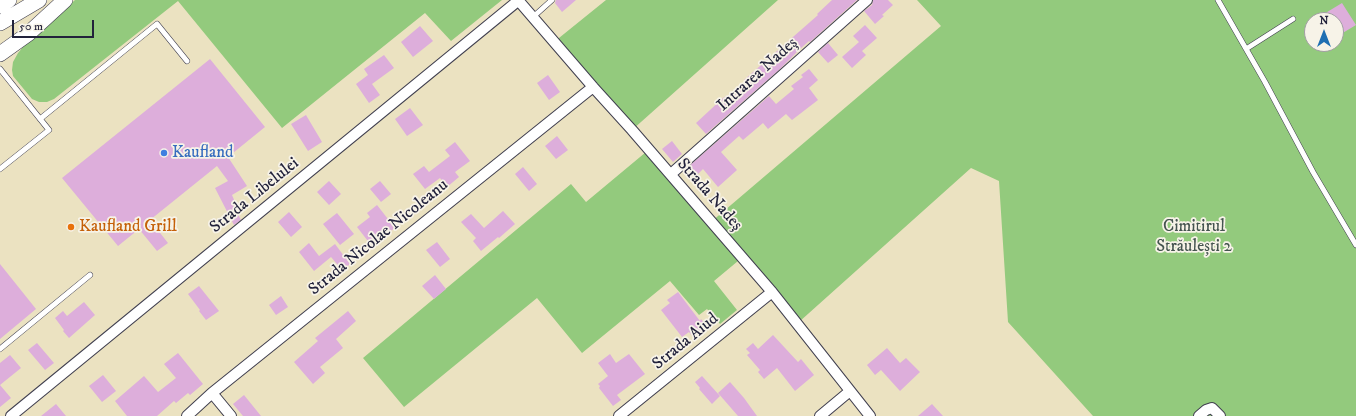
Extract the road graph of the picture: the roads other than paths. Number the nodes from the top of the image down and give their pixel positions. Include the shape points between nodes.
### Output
1 (9, 0) edge
2 (39, 0) edge
3 (65, 0) edge
4 (519, 0) edge
5 (552, 0) edge
6 (867, 0) edge
7 (1218, 0) edge
8 (0, 6) edge
9 (533, 17) junction
10 (1293, 19) dead end
11 (0, 23) edge
12 (1246, 49) junction
13 (0, 54) edge
14 (187, 61) dead end
15 (0, 69) edge
16 (593, 87) junction
17 (40, 119) junction
18 (0, 169) edge
19 (671, 174) junction
20 (1356, 245) edge
21 (90, 276) dead end
22 (772, 292) junction
23 (0, 349) edge
24 (850, 391) junction
25 (212, 393) junction
26 (11, 416) edge
27 (187, 416) edge
28 (231, 416) edge
29 (620, 416) edge
30 (820, 416) edge
31 (870, 416) edge
32 (1199, 416) edge
33 (1220, 416) edge

1 - 8 main road
2 - 11 main road
3 - 13 main road via 28,34
4 - 9 street, Strada Nadeș
4 - 26 street, Strada Libelulei
5 - 9 lane
6 - 19 street, Intrarea Nadeș
7 - 12 lane
9 - 16 street, Strada Nadeș
10 - 12 lane
12 - 20 lane
14 - 17 lane via 157,24
15 - 17 lane
16 - 19 street, Strada Nadeș
16 - 25 street, Strada Nicolae Nicoleanu
17 - 18 lane via 49,130
19 - 22 street, Strada Nadeș
21 - 23 lane
22 - 24 street, Strada Nadeș
22 - 29 street, Strada Aiud
24 - 30 street
24 - 31 street, Strada Nadeș
25 - 27 street, Strada Nicolae Nicoleanu
25 - 28 street
32 - 33 street via 1212,408

